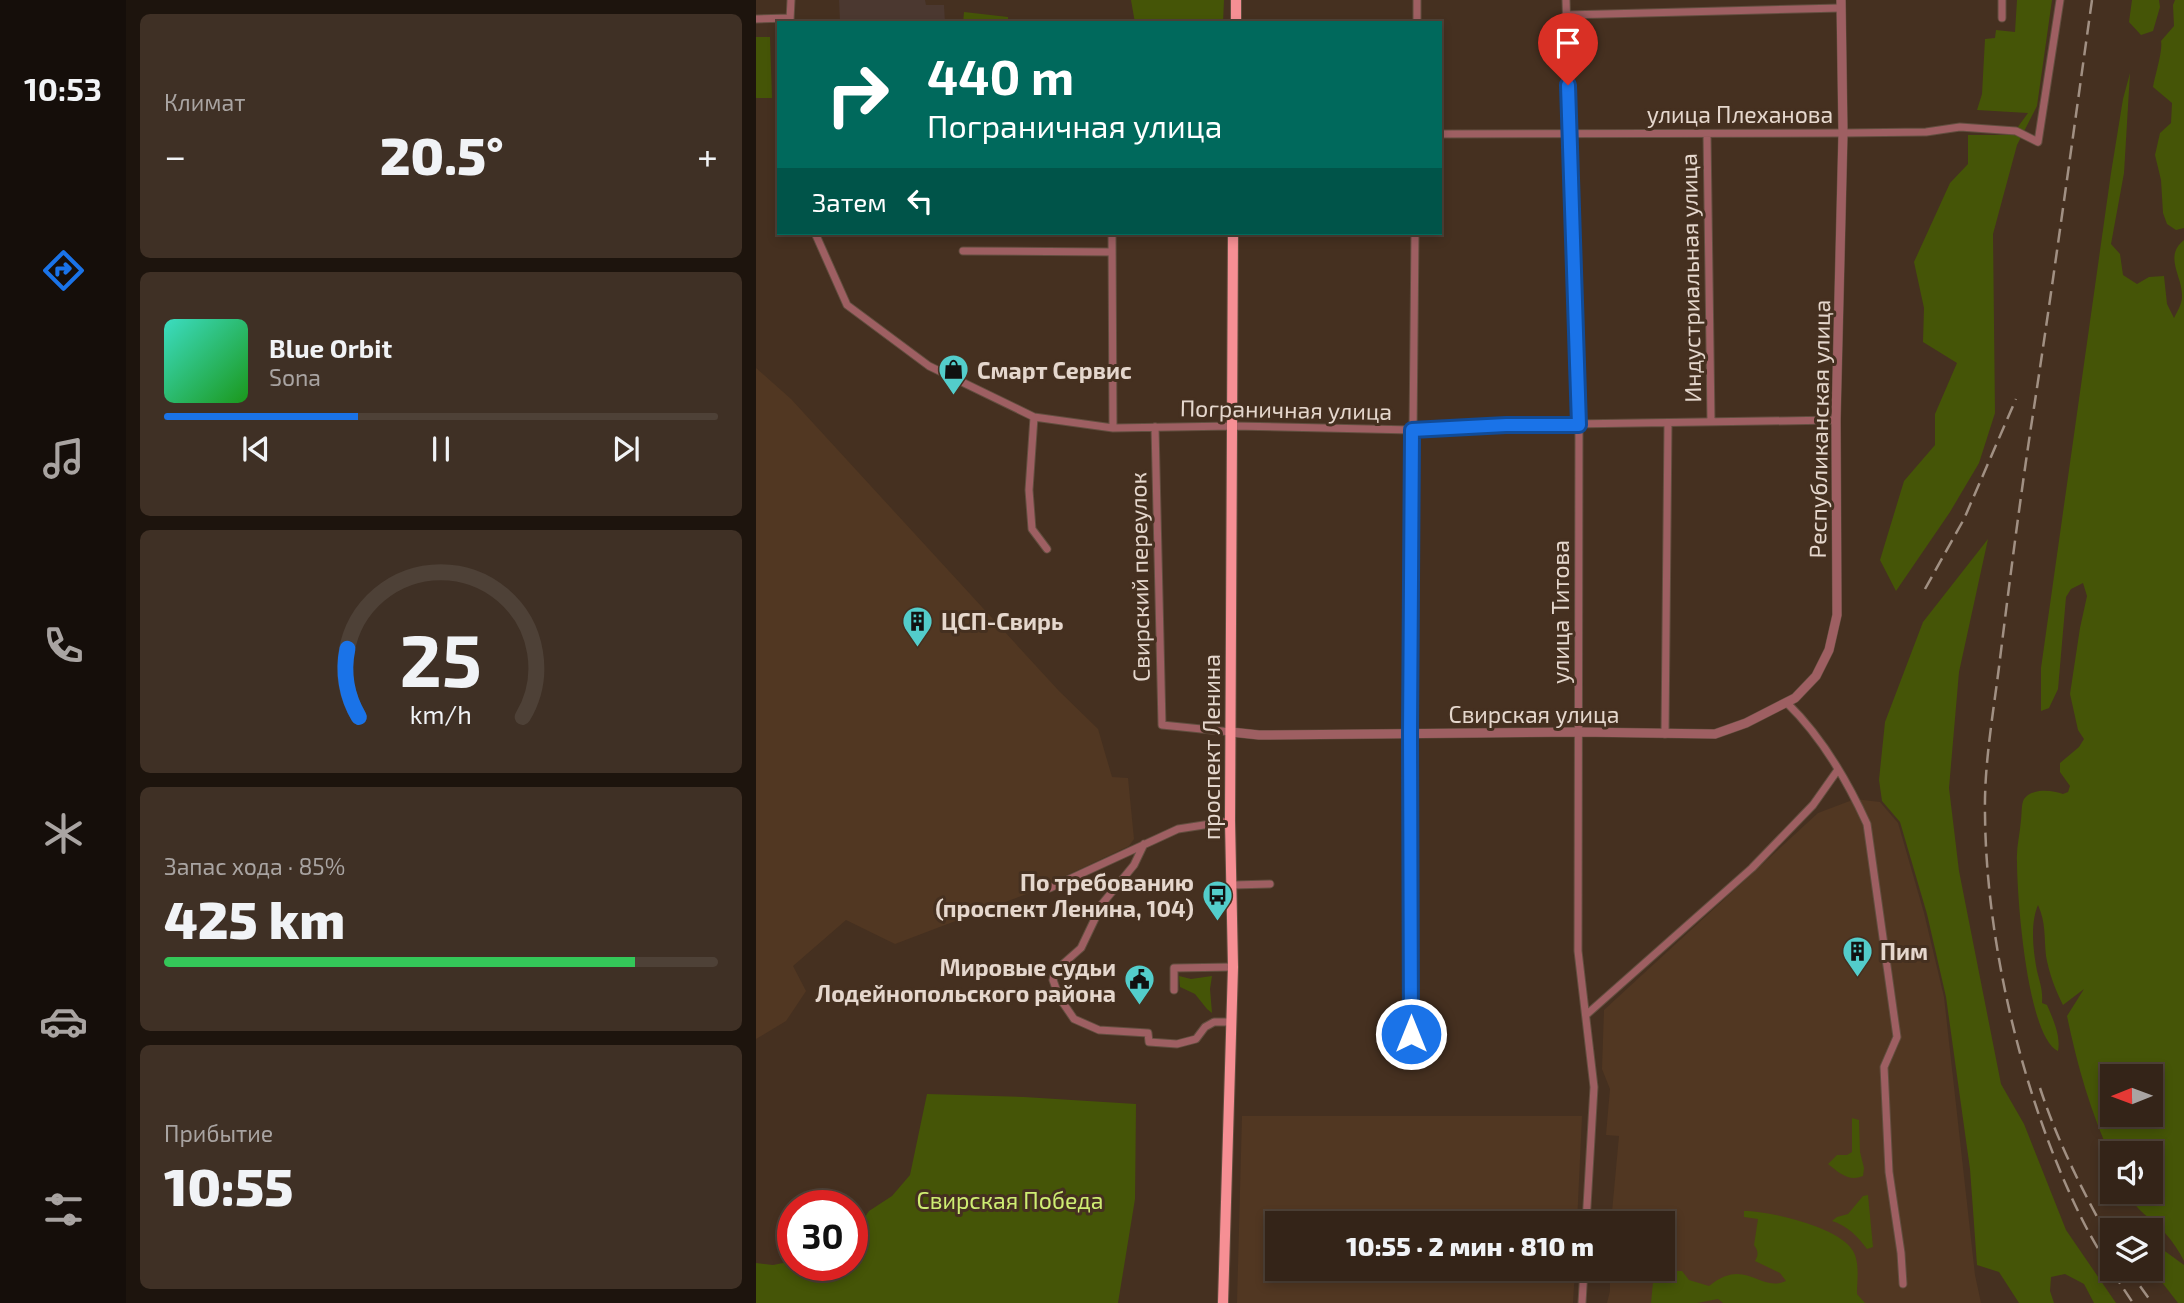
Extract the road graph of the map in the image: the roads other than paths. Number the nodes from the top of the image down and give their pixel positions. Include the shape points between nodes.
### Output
1 (791, 0) edge
2 (1237, 0) edge
3 (1417, 0) edge
4 (1566, 0) edge
5 (2003, 0) edge
6 (2060, 0) edge
7 (1841, 4) edge
8 (1566, 15) junction
9 (2002, 18) dead end
10 (756, 19) edge
11 (790, 21) edge
12 (1236, 21) edge
13 (1417, 21) edge
14 (1569, 132) junction
15 (1843, 133) junction
16 (1442, 134) edge
17 (1707, 134) junction
18 (816, 235) edge
19 (1112, 235) edge
20 (1233, 235) edge
21 (1415, 235) edge
22 (963, 251) dead end
23 (1112, 252) junction
24 (1034, 417) junction
25 (1836, 419) junction
26 (1711, 422) junction
27 (1668, 423) junction
28 (1579, 425) junction
29 (1233, 426) junction
30 (1155, 427) junction
31 (1114, 428) junction
32 (1412, 430) junction
33 (1047, 549) dead end
34 (1787, 703) junction
35 (1162, 725) joint
36 (1231, 732) junction
37 (1579, 732) junction
38 (1410, 733) junction
39 (1654, 734) joint
40 (1665, 734) junction
41 (1837, 771) junction
42 (1230, 821) junction
43 (1144, 844) junction
44 (1270, 884) dead end
45 (1233, 886) junction
46 (1050, 888) dead end
47 (1233, 967) junction
48 (1174, 990) dead end
49 (1586, 1015) junction
50 (1232, 1021) junction
51 (1411, 1061) dead end
52 (1587, 1211) edge
53 (1583, 1281) edge
54 (1903, 1284) dead end
55 (1223, 1303) edge
56 (1582, 1303) edge

1 - 11 street
2 - 12 main road
3 - 13 street
4 - 8 street, улица Титова
5 - 9 street
6 - 15 street, улица Плеханова via 2038,142 2016,131 1960,127
7 - 8 street
7 - 15 street, Республиканская улица
8 - 14 street, улица Титова
10 - 11 street
14 - 16 street, улица Плеханова
14 - 17 street, улица Плеханова
14 - 28 street, улица Титова
15 - 17 street, улица Плеханова
15 - 25 street, Республиканская улица
17 - 26 street, Индустриальная улица
18 - 24 street, Пограничная улица via 847,305 929,366
19 - 23 street
20 - 29 main road, проспект Ленина
21 - 32 street
22 - 23 street
23 - 31 street
24 - 31 street, Пограничная улица
24 - 33 street via 1029,490 1032,529
25 - 26 street, Пограничная улица
25 - 34 street, Республиканская улица via 1837,615 1829,650 1816,676
26 - 27 street, Пограничная улица
27 - 28 street, Пограничная улица
27 - 40 street
28 - 32 street, Пограничная улица
28 - 37 street, улица Титова
29 - 30 street, Пограничная улица
29 - 32 street, Пограничная улица
29 - 36 main road, проспект Ленина
30 - 31 street, Пограничная улица
30 - 35 street, Свирский переулок
32 - 38 street
34 - 40 street, Республиканская улица via 1715,734
34 - 41 street via 1806,721
35 - 36 street, Свирская улица
36 - 38 street, Свирская улица
36 - 42 main road, проспект Ленина
37 - 38 street, Свирская улица
37 - 39 street, Свирская улица
37 - 49 street, улица Титова via 1578,951
38 - 51 street
39 - 40 street, Республиканская улица
41 - 49 street via 1813,805 1752,868
41 - 54 street via 1867,824 1897,1037 1884,1067 1889,1172
42 - 43 street via 1178,829
42 - 45 main road, проспект Ленина
43 - 46 street
43 - 50 street via 1134,865 1102,904 1081,948 1055,971 1059,997 1074,1019 1099,1030 1147,1033 1149,1042 1177,1044 1196,1039 1214,1022
44 - 45 street
45 - 47 main road, проспект Ленина
47 - 48 street via 1174,968
47 - 50 main road, проспект Ленина
49 - 52 street, улица Титова via 1594,1087
50 - 55 main road, проспект Ленина
53 - 56 street

